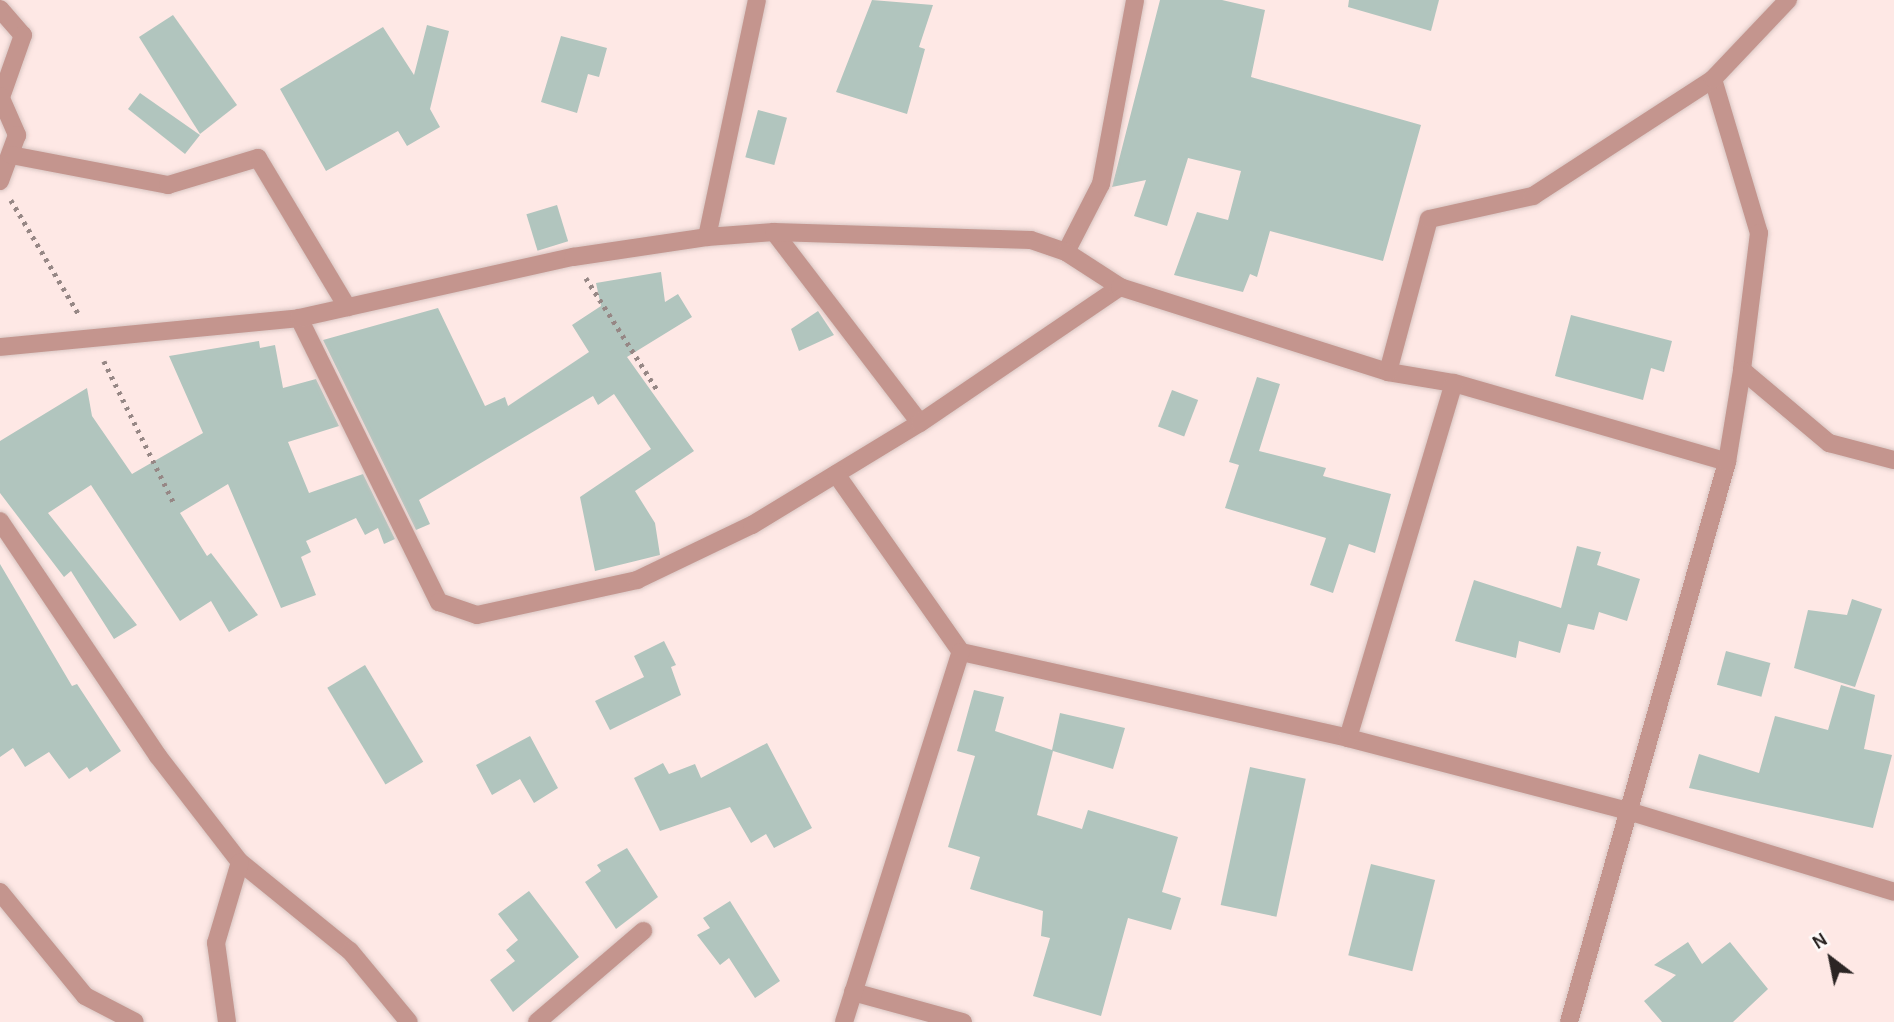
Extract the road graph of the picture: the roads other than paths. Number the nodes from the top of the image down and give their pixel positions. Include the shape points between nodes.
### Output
1 (757, 0) edge
2 (1135, 0) edge
3 (1788, 0) edge
4 (0, 9) edge
5 (1713, 79) junction
6 (0, 96) edge
7 (11, 155) junction
8 (0, 181) edge
9 (774, 232) junction
10 (707, 237) junction
11 (1066, 252) junction
12 (1120, 287) junction
13 (347, 307) junction
14 (299, 318) junction
15 (0, 347) edge
16 (1742, 370) junction
17 (1388, 372) junction
18 (1454, 383) junction
19 (920, 423) junction
20 (1894, 460) edge
21 (1727, 462) junction
22 (836, 474) junction
23 (0, 521) edge
24 (961, 652) junction
25 (1348, 738) junction
26 (1628, 811) junction
27 (240, 862) junction
28 (0, 892) edge
29 (1894, 892) edge
30 (643, 931) dead end
31 (853, 992) junction
32 (135, 1022) edge
33 (227, 1022) edge
34 (409, 1022) edge
35 (537, 1022) edge
36 (844, 1022) edge
37 (962, 1022) edge
38 (1569, 1022) edge

1 - 10 street
2 - 11 street via 1101,184
3 - 5 street
4 - 6 street via 23,35
5 - 16 street via 1759,233
5 - 17 street via 1533,196 1429,219
6 - 7 street via 17,135
7 - 8 street
7 - 13 street via 168,185 258,158
9 - 10 street
9 - 11 street via 1031,240
9 - 19 street
10 - 13 street via 573,257
11 - 12 street
12 - 17 street
12 - 19 street
13 - 14 street
14 - 15 street
14 - 22 street via 439,602 477,615 636,580 752,524
16 - 20 street via 1829,443
16 - 21 street
17 - 18 street
18 - 21 street
18 - 25 street
19 - 22 street
21 - 26 street
22 - 24 street
23 - 27 street via 158,755
24 - 25 street
24 - 31 street
25 - 26 street
26 - 29 street
26 - 38 street
27 - 33 street via 216,943
27 - 34 street via 350,951
28 - 32 street via 85,996
30 - 35 street
31 - 36 street
31 - 37 street

